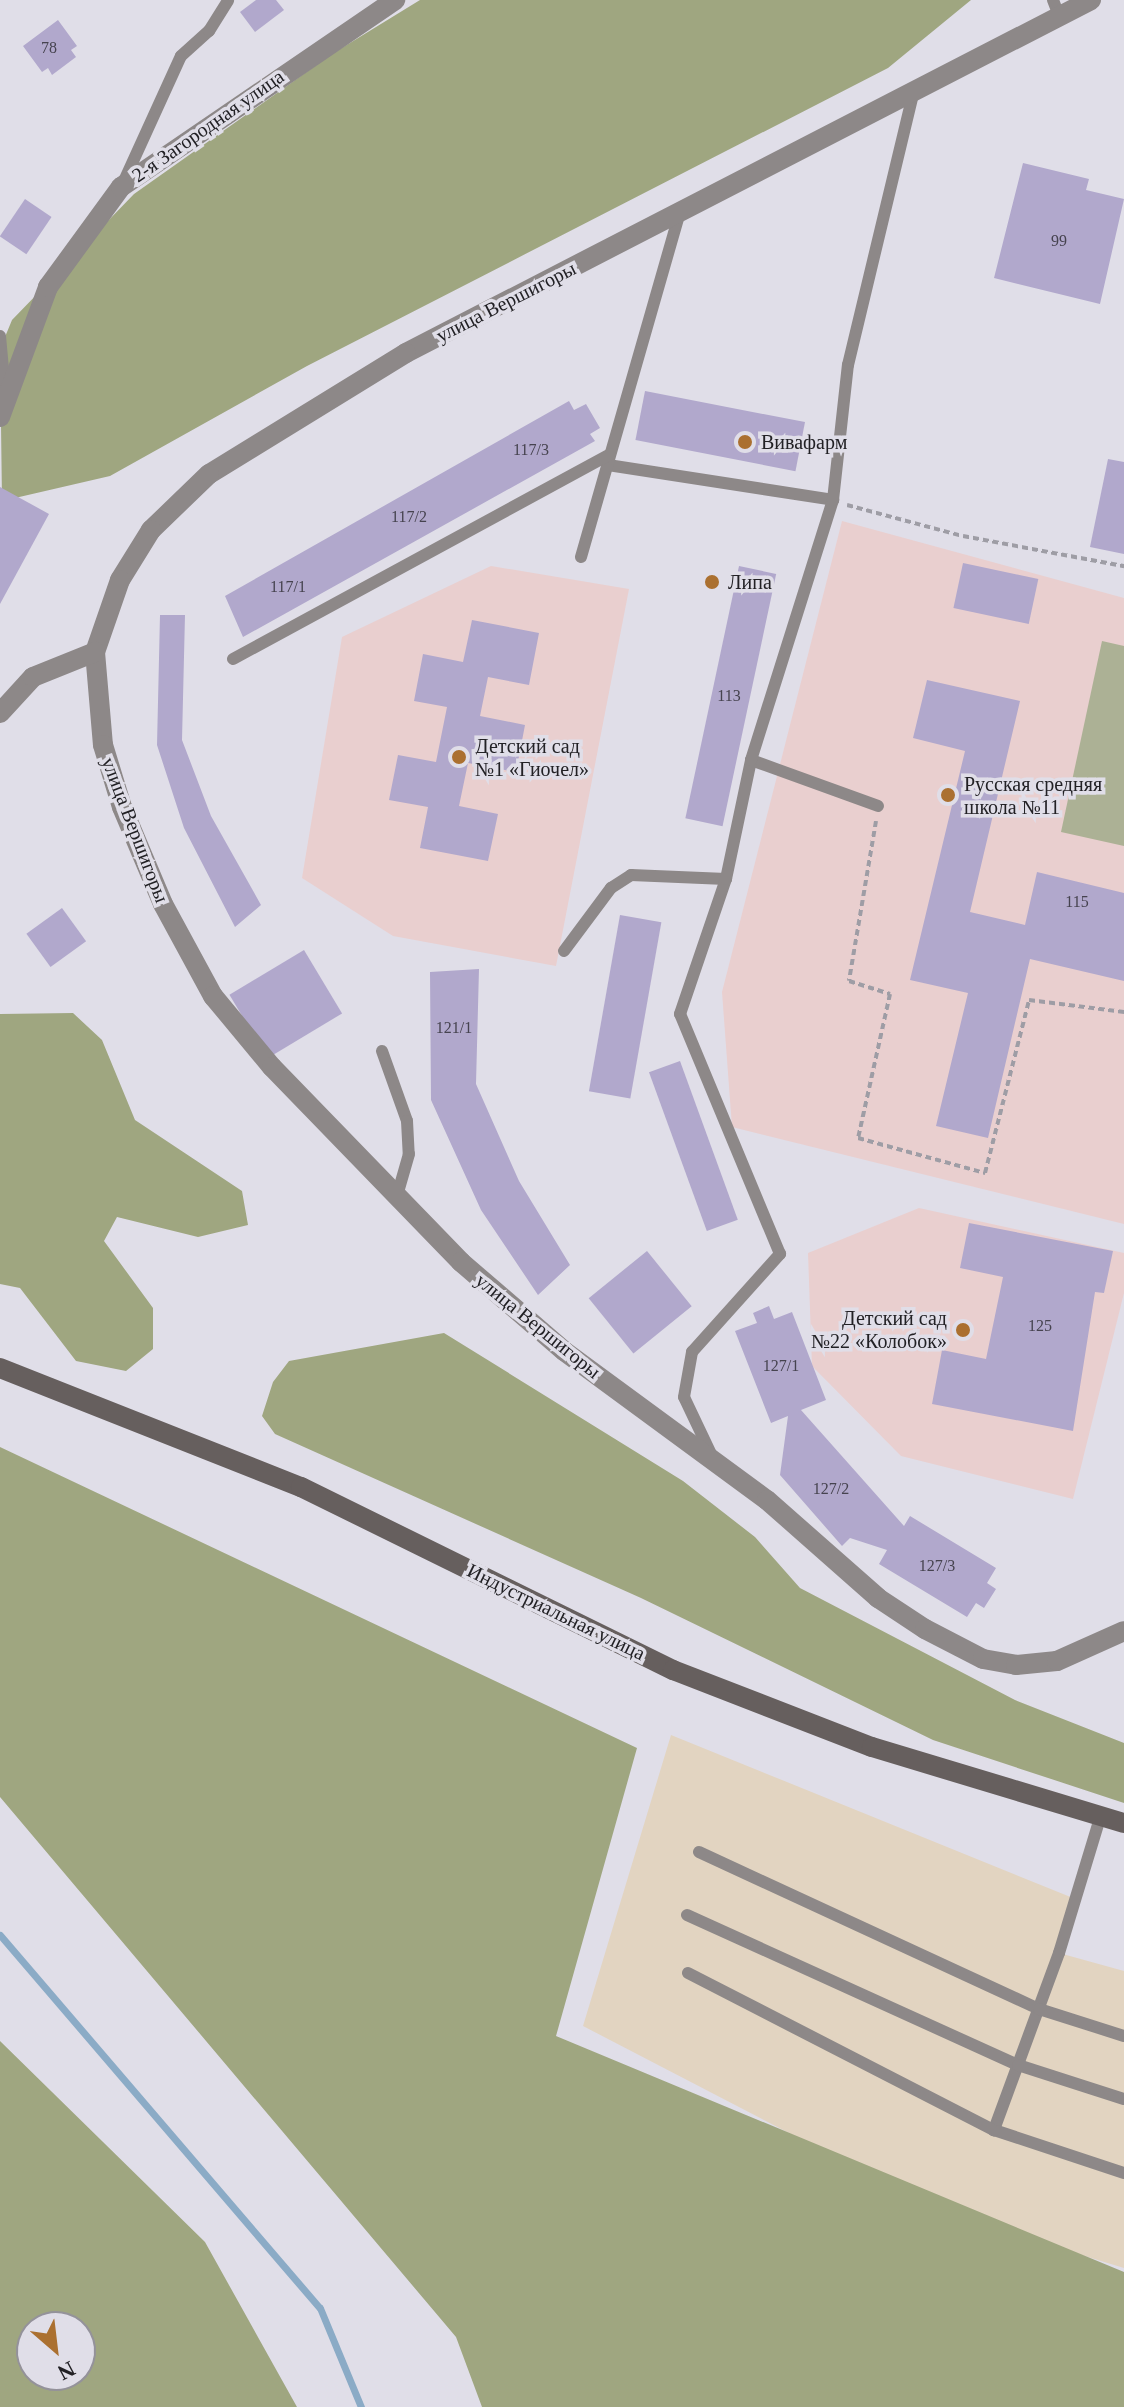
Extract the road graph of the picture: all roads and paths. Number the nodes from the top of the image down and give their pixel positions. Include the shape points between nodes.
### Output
1 (228, 0) edge
2 (395, 0) edge
3 (1091, 0) edge
4 (1056, 8) edge
5 (914, 91) junction
6 (121, 187) junction
7 (679, 215) junction
8 (0, 336) edge
9 (3, 414) edge
10 (609, 459) junction
11 (833, 500) junction
12 (581, 557) dead end
13 (1124, 566) edge
14 (95, 652) junction
15 (233, 659) dead end
16 (0, 713) edge
17 (751, 760) junction
18 (878, 806) joint
19 (726, 879) junction
20 (564, 951) dead end
21 (1124, 1012) edge
22 (382, 1051) dead end
23 (398, 1192) junction
24 (0, 1368) edge
25 (715, 1463) junction
26 (1124, 1631) edge
27 (1100, 1818) junction
28 (1124, 1823) edge
29 (699, 1852) dead end
30 (687, 1915) dead end
31 (688, 1973) dead end
32 (1039, 2009) junction
33 (1124, 2036) edge
34 (1018, 2065) junction
35 (1124, 2099) edge
36 (994, 2130) junction
37 (1124, 2173) edge

1 - 6 lane via 209,31 181,56
2 - 6 street, 2-я Загородная улица
3 - 4 street, улица Вершигоры
4 - 5 street, улица Вершигоры
5 - 7 street, улица Вершигоры
5 - 11 lane via 848,365
6 - 9 street, 2-я Загородная улица via 48,287
7 - 10 lane
7 - 14 street, улица Вершигоры via 406,353 209,474 151,530 120,580
8 - 9 lane
10 - 11 lane
10 - 12 lane
10 - 15 lane
11 - 13 path via 963,536
11 - 17 lane
14 - 16 street via 33,677
14 - 23 street, улица Вершигоры via 103,745 122,807 163,904 213,996 272,1067
17 - 18 lane
17 - 19 lane
18 - 21 path via 849,981 890,994 858,1138 985,1173 1029,1000
19 - 20 lane via 631,875 611,888
19 - 25 lane via 680,1014 780,1254 692,1352 684,1397
22 - 23 lane via 407,1121 409,1154
23 - 25 street, улица Вершигоры via 461,1262 564,1351
24 - 27 main road, Индустриальная улица via 301,1487 673,1670 872,1747
25 - 26 street, улица Вершигоры via 767,1500 878,1598 983,1659 1016,1665 1057,1661
27 - 28 main road, Индустриальная улица
27 - 32 lane
29 - 32 lane
30 - 34 lane
31 - 36 lane
32 - 33 lane
32 - 34 lane
34 - 35 lane
34 - 36 lane
36 - 37 lane

